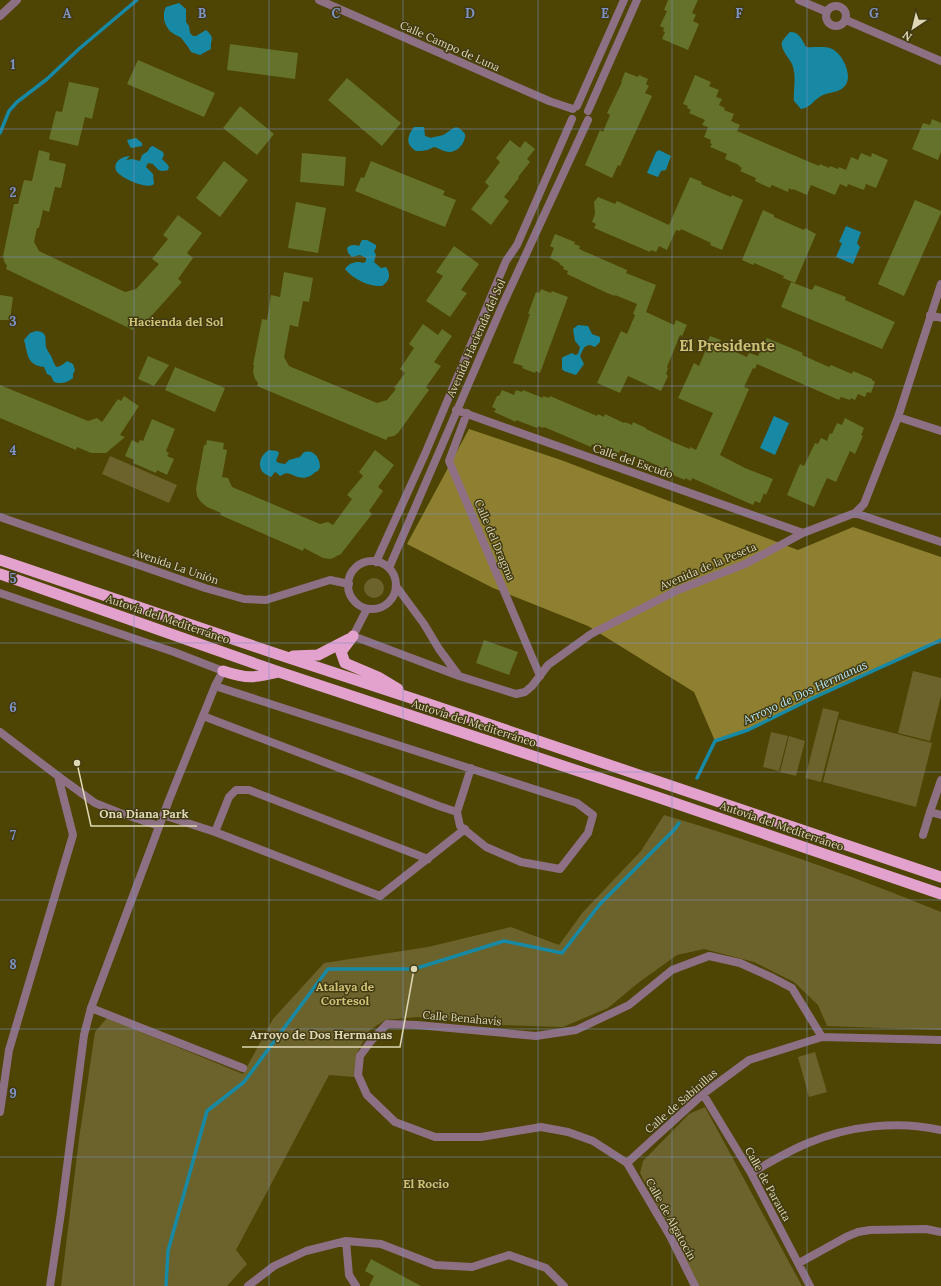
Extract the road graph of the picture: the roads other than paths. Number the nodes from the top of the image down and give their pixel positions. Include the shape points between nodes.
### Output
1 (17, 0) edge
2 (319, 0) edge
3 (624, 0) edge
4 (637, 0) edge
5 (799, 0) edge
6 (827, 12) junction
7 (0, 16) edge
8 (846, 20) junction
9 (941, 61) edge
10 (575, 108) junction
11 (588, 111) junction
12 (572, 119) junction
13 (588, 120) junction
14 (941, 284) edge
15 (930, 315) junction
16 (941, 318) edge
17 (456, 410) junction
18 (467, 413) junction
19 (898, 416) junction
20 (941, 431) edge
21 (855, 513) junction
22 (0, 517) edge
23 (803, 533) junction
24 (941, 542) edge
25 (0, 560) edge
26 (376, 562) junction
27 (389, 568) junction
28 (0, 574) edge
29 (348, 584) junction
30 (396, 586) junction
31 (0, 593) edge
32 (367, 609) junction
33 (353, 636) junction
34 (277, 654) junction
35 (223, 670) junction
36 (279, 672) junction
37 (459, 676) junction
38 (540, 676) junction
39 (215, 686) junction
40 (417, 700) junction
41 (203, 716) junction
42 (0, 732) edge
43 (472, 768) junction
44 (58, 776) junction
45 (941, 780) edge
46 (457, 812) junction
47 (930, 812) junction
48 (163, 815) junction
49 (941, 815) edge
50 (159, 826) junction
51 (465, 829) junction
52 (215, 832) junction
53 (922, 835) dead end
54 (428, 859) junction
55 (941, 877) edge
56 (941, 894) edge
57 (91, 1008) junction
58 (822, 1037) junction
59 (941, 1040) edge
60 (243, 1068) dead end
61 (703, 1094) junction
62 (0, 1112) edge
63 (941, 1130) edge
64 (627, 1163) junction
65 (751, 1174) junction
66 (941, 1232) edge
67 (346, 1241) junction
68 (799, 1263) junction
69 (50, 1286) edge
70 (248, 1286) edge
71 (356, 1286) edge
72 (564, 1286) edge
73 (695, 1286) edge
74 (810, 1286) edge

1 - 7 street
2 - 10 street, Calle Campo de Luna via 548,101
3 - 10 street
4 - 11 street
5 - 6 street
6 - 8 street via 830,8 840,6 844,10
6 - 8 street via 826,17 832,26 843,24
8 - 9 street
10 - 11 street via 584,107
10 - 12 street via 571,114
11 - 13 street
12 - 13 street via 580,124
12 - 26 street, Avenida Hacienda del Sol via 517,245 506,261 425,454
13 - 17 street, Avenida Hacienda del Sol
14 - 15 street
15 - 16 street
15 - 19 street
17 - 18 street, Calle del Escudo
17 - 27 street, Avenida Hacienda del Sol
18 - 23 street, Calle del Escudo
18 - 38 street, Calle del Dragma via 449,461
19 - 20 street
19 - 21 street via 864,504
21 - 23 street, Avenida de la Peseta
21 - 24 street
22 - 29 street, Avenida La Unión via 244,599 266,600 330,580
23 - 38 street, Avenida de la Peseta via 745,564 678,590 591,634 548,665
25 - 34 highway, Autovía del Mediterráneo
26 - 27 street
26 - 29 street via 358,566
27 - 30 street
28 - 36 highway, Autovía del Mediterráneo
29 - 32 street via 351,597
30 - 32 street via 387,604 381,608
30 - 37 street
31 - 35 street
32 - 33 street
33 - 34 highway via 318,655
33 - 37 street, Avenida de la Peseta
33 - 40 highway via 340,652 345,663 378,677
34 - 40 highway, Autovía del Mediterráneo
35 - 36 highway via 243,677 260,677
35 - 39 street
36 - 56 highway, Autovía del Mediterráneo
37 - 38 street, Avenida de la Peseta via 516,694 525,692
39 - 41 street
39 - 43 street
40 - 55 highway, Autovía del Mediterráneo
41 - 46 street
41 - 48 street
42 - 44 street
43 - 46 street
43 - 51 street via 577,803 594,814 588,834 560,869 521,862 486,847
44 - 50 street via 95,803
44 - 62 street via 73,835 9,1050
45 - 47 street
46 - 51 street via 460,826
47 - 49 street
47 - 53 street
48 - 50 street
48 - 52 street
50 - 57 street
51 - 54 street
52 - 54 street via 380,896
52 - 54 street via 229,797 236,790 249,790
57 - 60 street
57 - 69 street via 84,1035
58 - 59 street, Calle de Sabinillas
58 - 61 street, Calle de Sabinillas via 749,1060
58 - 64 street, Calle Benahavís via 792,988 740,963 709,956 672,970 629,1005 576,1030 536,1036 387,1024 360,1056 358,1074 368,1095 395,1122 435,1137 481,1137 541,1127 568,1132 593,1141
61 - 64 street, Calle de Sabinillas
61 - 65 street, Calle de Parauta
63 - 65 street via 913,1126 868,1126 837,1133 807,1143
64 - 73 street, Calle de Algatocín via 670,1236
65 - 68 street, Calle de Parauta
66 - 68 street via 926,1229 858,1232
67 - 70 street via 299,1254 274,1266
67 - 71 street via 348,1275
67 - 72 street via 381,1244 435,1265 472,1267 509,1255 546,1268
68 - 74 street, Calle de Parauta

